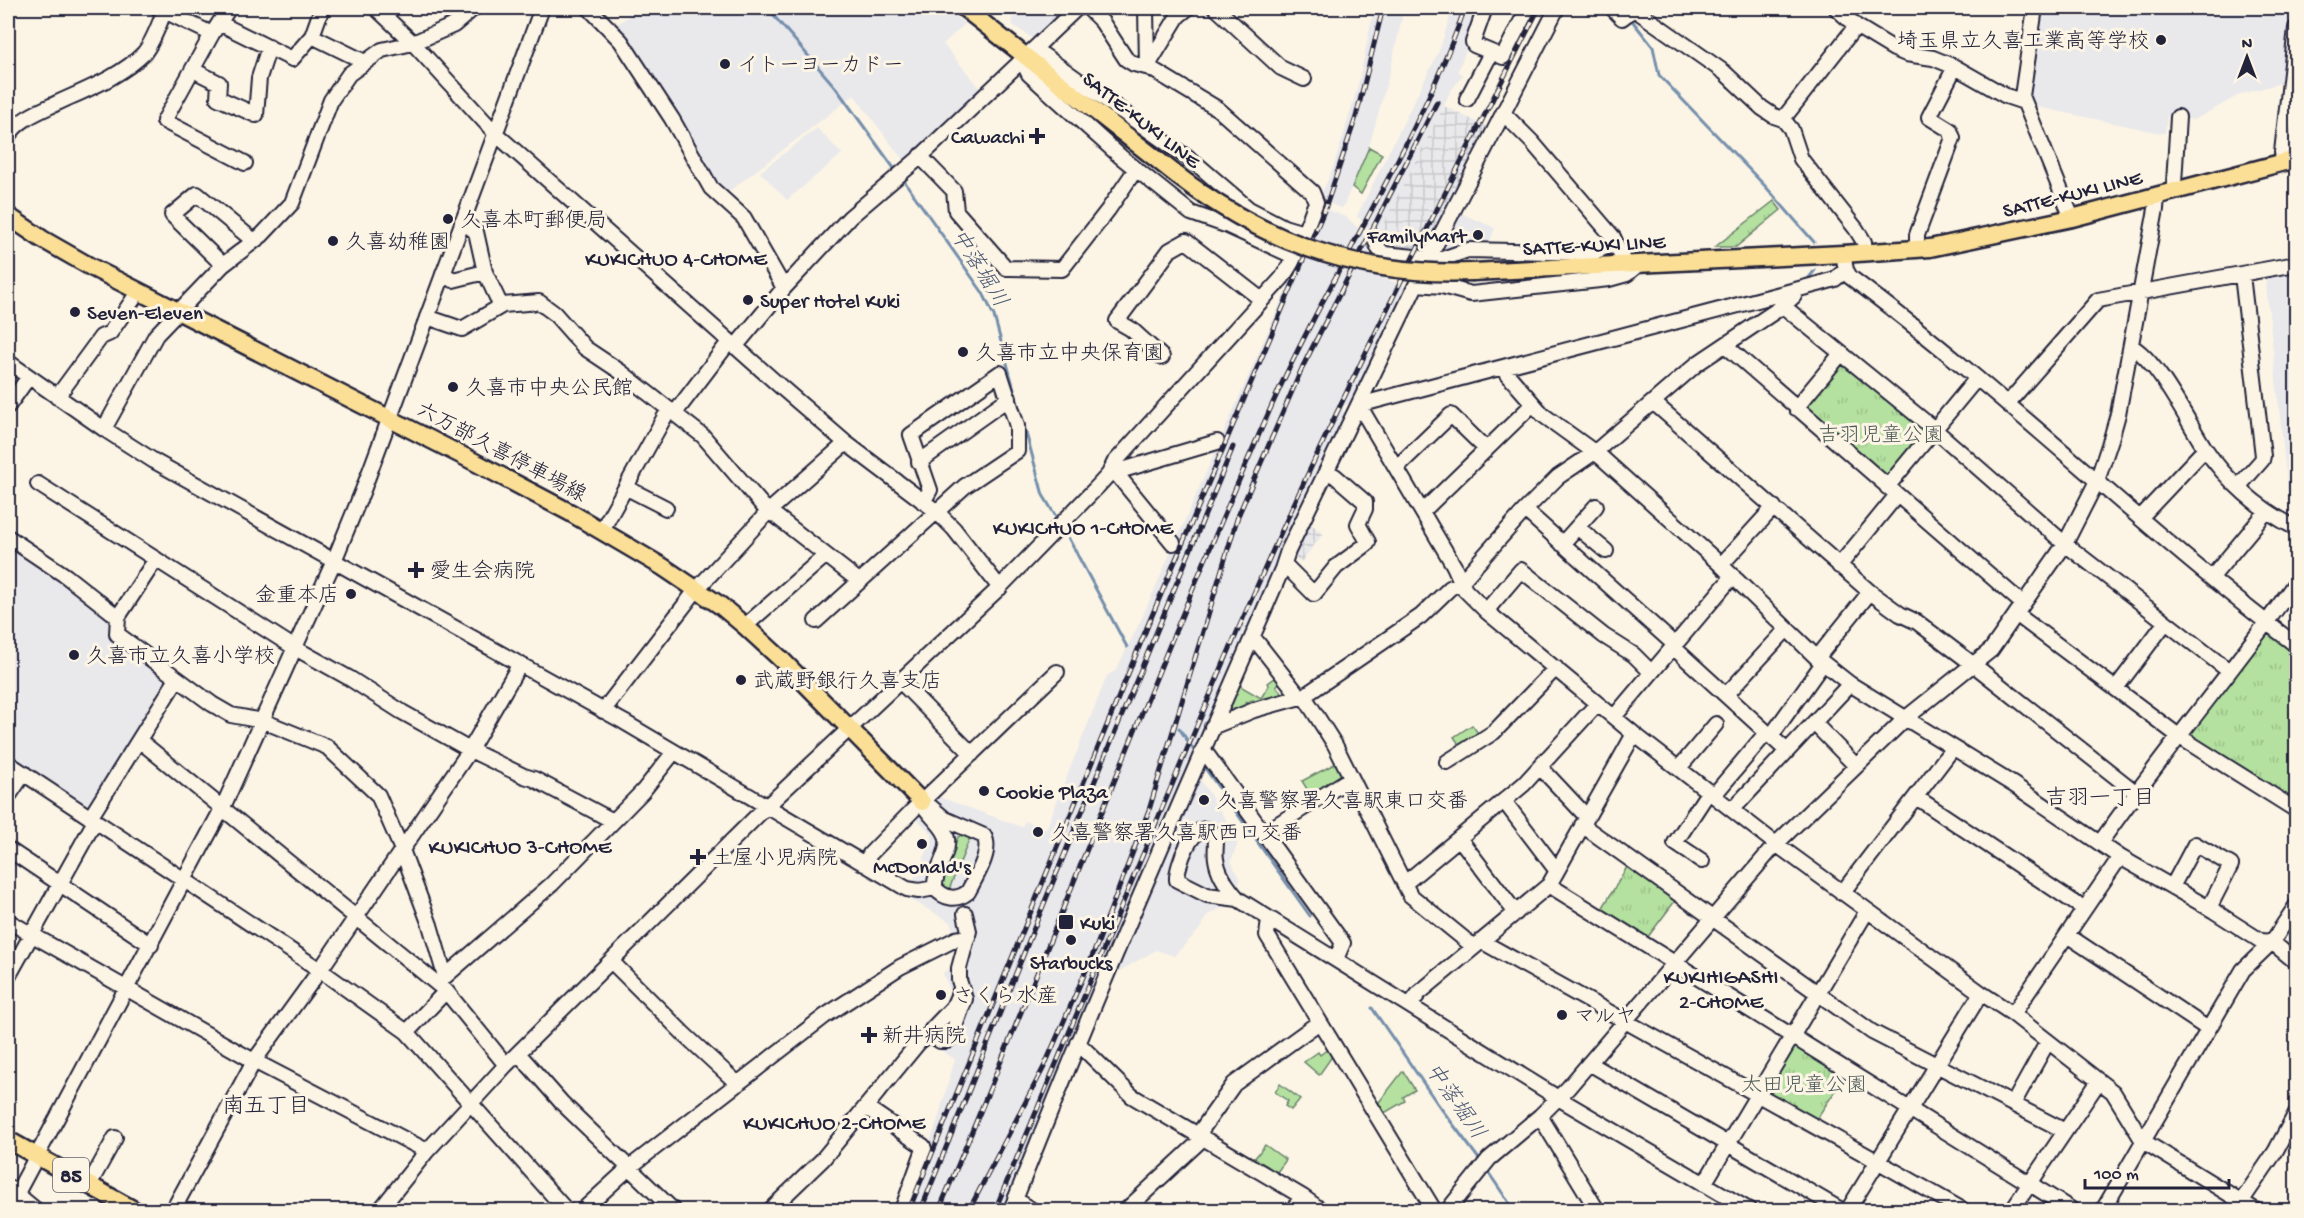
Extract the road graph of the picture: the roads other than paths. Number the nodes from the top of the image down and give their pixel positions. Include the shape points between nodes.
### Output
1 (229, 8) edge
2 (322, 8) edge
3 (376, 8) edge
4 (474, 8) edge
5 (542, 8) edge
6 (589, 8) edge
7 (964, 8) edge
8 (1077, 8) edge
9 (1088, 8) edge
10 (1146, 8) edge
11 (1188, 8) edge
12 (1216, 8) edge
13 (1485, 8) edge
14 (1528, 8) edge
15 (1557, 8) edge
16 (1612, 8) edge
17 (1635, 8) edge
18 (1836, 8) edge
19 (2035, 8) edge
20 (161, 10) edge
21 (1856, 26) junction
22 (215, 28) junction
23 (2296, 28) edge
24 (312, 36) junction
25 (413, 43) junction
26 (269, 47) junction
27 (1491, 52) junction
28 (1026, 56) junction
29 (365, 62) junction
30 (1147, 67) junction
31 (1955, 67) junction
32 (193, 70) junction
33 (1304, 79) dead end
34 (1467, 99) dead end
35 (2024, 102) junction
36 (1503, 113) junction
37 (2178, 117) dead end
38 (1783, 119) junction
39 (496, 134) junction
40 (8, 136) edge
41 (921, 156) junction
42 (2290, 161) edge
43 (245, 163) dead end
44 (1136, 169) junction
45 (2176, 191) junction
46 (2157, 196) junction
47 (8, 216) edge
48 (2072, 218) junction
49 (462, 221) junction
50 (1305, 233) junction
51 (1375, 240) dead end
52 (254, 241) junction
53 (1615, 247) junction
54 (1917, 249) junction
55 (1865, 252) junction
56 (1295, 257) junction
57 (1429, 258) junction
58 (1844, 262) junction
59 (1632, 264) junction
60 (2296, 264) edge
61 (223, 265) junction
62 (485, 272) junction
63 (443, 273) junction
64 (2242, 274) junction
65 (1417, 284) junction
66 (784, 288) junction
67 (1795, 290) junction
68 (139, 291) junction
69 (2141, 293) junction
70 (1262, 300) junction
71 (503, 305) junction
72 (1783, 306) junction
73 (178, 311) junction
74 (427, 317) junction
75 (732, 345) junction
76 (1725, 345) junction
77 (2131, 346) junction
78 (1840, 355) junction
79 (1162, 357) dead end
80 (8, 362) edge
81 (1502, 368) junction
82 (28, 378) junction
83 (1977, 378) junction
84 (57, 397) junction
85 (1009, 398) junction
86 (1653, 402) junction
87 (2008, 403) junction
88 (1359, 405) junction
89 (1533, 405) junction
90 (8, 406) edge
91 (1796, 408) junction
92 (672, 411) junction
93 (390, 418) junction
94 (104, 429) junction
95 (1934, 429) junction
96 (1217, 442) dead end
97 (846, 443) junction
98 (1486, 449) junction
99 (2205, 449) junction
100 (1595, 452) junction
101 (919, 462) junction
102 (1397, 467) junction
103 (1327, 472) junction
104 (1112, 473) junction
105 (2097, 481) junction
106 (38, 483) dead end
107 (2238, 487) junction
108 (627, 488) junction
109 (1892, 491) junction
110 (923, 502) junction
111 (1596, 506) dead end
112 (1774, 507) junction
113 (666, 508) dead end
114 (1525, 510) junction
115 (769, 511) junction
116 (936, 511) junction
117 (1423, 511) junction
118 (2267, 511) junction
119 (2140, 518) junction
120 (1577, 527) junction
121 (2296, 528) edge
122 (602, 530) junction
123 (8, 537) edge
124 (1173, 543) dead end
125 (2065, 543) junction
126 (1562, 544) junction
127 (1606, 551) dead end
128 (825, 556) junction
129 (156, 559) junction
130 (334, 561) junction
131 (1284, 564) junction
132 (1721, 565) junction
133 (1839, 566) junction
134 (1733, 576) junction
135 (2212, 577) junction
136 (859, 581) junction
137 (2296, 582) edge
138 (1460, 583) junction
139 (1000, 588) junction
140 (697, 589) junction
141 (1870, 592) junction
142 (2019, 609) junction
143 (1485, 611) junction
144 (118, 617) junction
145 (816, 621) dead end
146 (2165, 623) junction
147 (2267, 623) junction
148 (745, 626) junction
149 (1786, 630) junction
150 (1252, 637) junction
151 (1673, 645) junction
152 (2296, 645) edge
153 (296, 648) junction
154 (1820, 661) junction
155 (520, 664) junction
156 (1974, 665) junction
157 (1556, 668) junction
158 (2229, 671) junction
159 (1057, 672) dead end
160 (1650, 672) junction
161 (177, 679) junction
162 (901, 682) junction
163 (1850, 684) junction
164 (2116, 688) junction
165 (1726, 695) junction
166 (1302, 696) junction
167 (1597, 704) junction
168 (603, 711) junction
169 (1614, 717) junction
170 (1906, 718) junction
171 (262, 721) junction
172 (1814, 723) junction
173 (1716, 724) dead end
174 (1212, 727) junction
175 (850, 729) junction
176 (1634, 734) junction
177 (1769, 734) junction
178 (2180, 737) junction
179 (139, 740) junction
180 (1953, 748) junction
181 (470, 750) junction
182 (1203, 750) junction
183 (1787, 751) junction
184 (674, 752) junction
185 (972, 754) junction
186 (1447, 762) dead end
187 (8, 763) edge
188 (1856, 766) junction
189 (1540, 767) junction
190 (1679, 768) junction
191 (24, 773) junction
192 (1351, 778) junction
193 (2135, 792) junction
194 (1711, 793) junction
195 (8, 797) edge
196 (1916, 797) junction
197 (1504, 801) junction
198 (921, 802) junction
199 (767, 806) junction
200 (223, 807) junction
201 (1732, 810) junction
202 (2296, 810) edge
203 (92, 819) junction
204 (613, 821) junction
205 (1585, 821) junction
206 (966, 828) junction
207 (1264, 833) junction
208 (1459, 838) junction
209 (2100, 843) junction
210 (948, 844) junction
211 (1776, 844) junction
212 (8, 849) edge
213 (402, 850) junction
214 (2120, 857) junction
215 (1702, 861) dead end
216 (864, 864) junction
217 (1557, 871) junction
218 (185, 881) junction
219 (1404, 884) junction
220 (60, 885) junction
221 (1549, 885) junction
222 (2172, 887) junction
223 (940, 892) junction
224 (968, 892) junction
225 (1842, 893) junction
226 (1238, 899) junction
227 (2296, 906) edge
228 (2209, 908) junction
229 (2084, 909) junction
230 (1867, 911) junction
231 (1516, 913) junction
232 (965, 914) junction
233 (355, 917) junction
234 (1713, 918) junction
235 (1269, 919) junction
236 (8, 921) edge
237 (31, 934) junction
238 (2067, 935) junction
239 (968, 938) junction
240 (2272, 942) junction
241 (1477, 944) junction
242 (151, 945) junction
243 (1336, 959) junction
244 (612, 962) junction
245 (2296, 962) edge
246 (1673, 963) junction
247 (320, 970) junction
248 (8, 977) edge
249 (443, 984) junction
250 (128, 989) junction
251 (962, 989) junction
252 (1818, 992) junction
253 (1981, 993) junction
254 (1410, 1005) junction
255 (2013, 1014) junction
256 (1623, 1021) junction
257 (1318, 1023) junction
258 (2208, 1029) junction
259 (407, 1032) junction
260 (932, 1032) junction
261 (1791, 1037) junction
262 (2048, 1041) junction
263 (1078, 1043) junction
264 (518, 1053) junction
265 (254, 1061) junction
266 (1589, 1063) junction
267 (1938, 1064) junction
268 (506, 1065) junction
269 (2099, 1081) junction
270 (738, 1084) junction
271 (1756, 1094) junction
272 (1558, 1098) junction
273 (471, 1103) junction
274 (2013, 1104) junction
275 (866, 1107) junction
276 (1910, 1111) junction
277 (2296, 1113) edge
278 (1540, 1116) junction
279 (2065, 1131) junction
280 (1200, 1137) junction
281 (115, 1138) dead end
282 (8, 1140) edge
283 (2143, 1141) junction
284 (1727, 1144) junction
285 (427, 1151) junction
286 (37, 1157) junction
287 (1877, 1161) junction
288 (630, 1167) junction
289 (1704, 1184) junction
290 (2029, 1184) junction
291 (89, 1185) junction
292 (12, 1191) edge
293 (1303, 1197) junction
294 (2241, 1202) junction
295 (1013, 1205) edge
296 (8, 1210) edge
297 (36, 1210) edge
298 (134, 1210) edge
299 (173, 1210) edge
300 (380, 1210) edge
301 (566, 1210) edge
302 (583, 1210) edge
303 (673, 1210) edge
304 (770, 1210) edge
305 (902, 1210) edge
306 (1032, 1210) edge
307 (1126, 1210) edge
308 (1292, 1210) edge
309 (1321, 1210) edge
310 (1434, 1210) edge
311 (1448, 1210) edge
312 (1597, 1210) edge
313 (1749, 1210) edge
314 (1841, 1210) edge
315 (1848, 1210) edge
316 (1963, 1210) edge
317 (2012, 1210) edge
318 (2072, 1210) edge
319 (2103, 1210) edge
320 (2255, 1210) edge

1 - 22 street
2 - 24 street
3 - 25 street
4 - 25 street via 454,25
5 - 39 street
6 - 66 street via 621,41 672,119 706,182 744,218
7 - 28 main road, SATTE-KUKI LINE
8 - 28 street
9 - 30 street via 1126,59
10 - 30 street
11 - 30 street via 1178,16
12 - 33 street via 1281,68
13 - 27 street via 1473,42
14 - 27 street via 1503,57
15 - 36 street
16 - 17 street via 1622,18
17 - 38 street via 1724,72 1762,108
18 - 21 street
19 - 35 street via 2022,85
20 - 22 street
20 - 40 street via 145,52 91,87 29,116
21 - 31 street via 1900,51
21 - 38 street
22 - 26 street
22 - 32 street
23 - 42 street via 2282,152
24 - 26 street via 292,59
24 - 29 street
25 - 29 street via 382,50
25 - 39 street
26 - 32 street via 259,78 256,115 218,98 219,83
27 - 34 street
28 - 41 street
28 - 44 street via 1029,74
28 - 50 street via 1043,55 1199,166 1249,209
28 - 59 main road, SATTE-KUKI LINE, bridge via 1202,194 1263,230 1311,250 1425,272
29 - 52 street via 349,74 331,100 292,203
30 - 50 street via 1218,109 1303,182 1316,202
31 - 35 street
31 - 54 street via 1929,117 1950,130 1953,138 1917,235
32 - 43 street via 164,121
35 - 48 street
36 - 53 street via 1613,237
36 - 57 street
37 - 45 street
38 - 55 street via 1791,129 1801,159 1856,229
39 - 49 street
39 - 75 street
41 - 44 street via 954,191 956,211 1006,268 1062,269
41 - 66 street via 850,217
42 - 45 main road, SATTE-KUKI LINE
44 - 56 street via 1191,213
45 - 46 main road, SATTE-KUKI LINE
46 - 48 main road, SATTE-KUKI LINE
46 - 69 street
47 - 68 main road, 六万部久喜停車場線 via 67,254
48 - 54 main road, SATTE-KUKI LINE
49 - 62 street via 476,232
49 - 63 street
50 - 56 street
51 - 57 street via 1384,254
52 - 61 street
52 - 61 street via 197,194 172,214
53 - 57 street via 1592,254 1468,250 1442,259
53 - 59 street
54 - 55 main road, SATTE-KUKI LINE
55 - 58 main road, SATTE-KUKI LINE
56 - 70 street
57 - 65 street
58 - 59 main road, SATTE-KUKI LINE
58 - 67 street via 1830,281
58 - 83 street via 1850,277
59 - 65 street via 1627,274 1609,279 1471,294
60 - 64 street
61 - 73 street
62 - 63 street via 453,280
62 - 71 street
63 - 74 street
64 - 69 street
64 - 107 street via 2263,456
65 - 88 street
66 - 75 street
67 - 72 street
67 - 81 street
68 - 73 main road, 六万部久喜停車場線
68 - 84 street
69 - 77 street
69 - 87 street via 2095,303
70 - 79 street via 1186,241 1170,250 1118,321
70 - 104 street via 1114,463
71 - 74 street via 462,329
71 - 92 street via 539,302 585,348
72 - 76 street
72 - 78 street
73 - 93 main road, 六万部久喜停車場線
73 - 94 street via 156,335
74 - 93 street
75 - 92 street
75 - 97 street
76 - 86 street
76 - 91 street
77 - 99 street via 2141,352 2160,378
77 - 105 street via 2118,414
78 - 91 street
78 - 95 street
80 - 82 street
81 - 88 street
81 - 89 street
82 - 84 street
82 - 90 street
83 - 87 street
83 - 95 street
84 - 94 street
85 - 101 street
85 - 101 street via 1000,373 916,430 910,435
85 - 116 street via 1017,426 1017,451 981,473
86 - 100 street
86 - 112 street
87 - 105 street
88 - 102 street
88 - 103 street
89 - 98 street
89 - 100 street
91 - 109 street
92 - 108 street
92 - 115 street via 703,436
93 - 122 main road, 六万部久喜停車場線
93 - 130 street
94 - 130 street
95 - 109 street
95 - 125 street
96 - 104 street
97 - 110 street
97 - 115 street
98 - 102 street via 1451,415
98 - 117 street
99 - 107 street
99 - 119 street
100 - 114 street via 1558,477
100 - 132 street
101 - 110 street via 930,490
102 - 117 street
103 - 131 street
103 - 131 street via 1365,502 1358,521 1368,542 1336,567 1314,594
104 - 124 street
104 - 139 street
105 - 119 street
105 - 125 street
106 - 129 street
107 - 118 street
108 - 113 street
108 - 122 street
109 - 133 street
109 - 142 street
110 - 116 street
111 - 120 street
112 - 132 street
112 - 133 street
114 - 126 street
114 - 138 street
115 - 128 street
115 - 140 street
116 - 136 street
116 - 139 street
117 - 138 street
118 - 121 street
118 - 135 street
119 - 135 street
120 - 126 street
120 - 127 street
122 - 140 main road, 六万部久喜停車場線
123 - 144 street
125 - 142 street
125 - 146 street
126 - 151 street
128 - 136 street
128 - 148 street
129 - 144 street
129 - 153 street
130 - 153 street
130 - 155 street
131 - 150 street
132 - 134 street
133 - 141 street
134 - 149 street
134 - 151 street
135 - 147 street
136 - 145 street
137 - 147 street
138 - 143 street
138 - 166 street via 1421,616
139 - 162 street
140 - 148 main road, 六万部久喜停車場線
140 - 168 street
141 - 154 street
141 - 156 street
142 - 156 street via 1991,650
142 - 164 street
143 - 157 street
143 - 160 street via 1521,570 1634,655
144 - 161 street via 117,634
146 - 158 street
146 - 164 street
147 - 152 street
147 - 158 street
148 - 175 main road, 六万部久喜停車場線
149 - 154 street
149 - 165 street
150 - 166 street
150 - 174 street
151 - 160 street
151 - 165 street
153 - 171 street
153 - 181 street
154 - 163 street
154 - 177 street
155 - 168 street
155 - 181 street
156 - 170 street
156 - 193 street
157 - 167 street
157 - 186 street via 1494,732
158 - 178 street
159 - 185 street
160 - 169 street
161 - 171 street via 231,715
161 - 179 street
162 - 175 street
162 - 185 street
163 - 170 street
163 - 172 street
164 - 178 street
165 - 177 street
166 - 174 street
166 - 192 street
167 - 169 street
167 - 189 street
168 - 184 street
169 - 176 street
170 - 180 street
170 - 188 street
171 - 200 street
171 - 213 street via 327,747 348,764 378,795
172 - 183 street
172 - 188 street
173 - 190 street
174 - 182 street
175 - 198 main road, 六万部久喜停車場線
175 - 199 street
176 - 190 street
176 - 205 street
177 - 183 street
177 - 194 street
178 - 193 street
178 - 202 street
179 - 200 street
179 - 203 street
180 - 196 street
180 - 209 street
181 - 204 street
181 - 213 street
182 - 207 street
182 - 263 street
183 - 201 street
184 - 199 street
184 - 204 street
185 - 198 street
187 - 191 street
188 - 211 street
189 - 197 street
189 - 205 street
190 - 194 street
191 - 195 street
191 - 203 street
192 - 207 street
192 - 219 street
193 - 209 street
194 - 201 street
194 - 215 street via 1675,843
196 - 225 street
196 - 229 street
197 - 208 street
197 - 217 street
198 - 206 street
198 - 210 street via 945,832
198 - 216 street
199 - 216 street
199 - 244 street
200 - 218 street
200 - 233 street
201 - 211 street
203 - 218 street
203 - 220 street
204 - 249 street
205 - 217 street
205 - 234 street
206 - 210 street via 959,830
206 - 224 street via 984,836 988,844
207 - 243 street via 1343,943
208 - 219 street
208 - 231 street
209 - 214 street
210 - 223 street via 935,880
211 - 225 street
211 - 234 street
212 - 220 street
213 - 233 street
213 - 249 street via 430,925
214 - 222 street
214 - 229 street
216 - 223 street via 907,890
217 - 221 street
218 - 242 street
218 - 247 street
219 - 241 street via 1410,895
220 - 237 street
220 - 242 street
221 - 231 street
221 - 246 street
222 - 228 street
222 - 228 street via 2195,844 2231,865
223 - 224 street via 958,898
223 - 232 street
224 - 232 street
225 - 230 street
226 - 226 street via 1207,895 1177,880 1196,832 1203,829 1213,834 1217,863
226 - 235 street
227 - 240 street
228 - 240 street via 2261,941
229 - 238 street
230 - 252 street
230 - 253 street
231 - 241 street
232 - 239 street
233 - 247 street
233 - 249 street
234 - 246 street
234 - 252 street
235 - 243 street
235 - 257 street via 1267,935
236 - 237 street
237 - 248 street
237 - 250 street
238 - 255 street
238 - 258 street
239 - 251 street via 960,968
239 - 270 street via 956,939 900,967 825,1016
240 - 245 street
240 - 258 street via 2243,970
241 - 254 street
241 - 256 street
242 - 250 street
243 - 254 street
244 - 264 street
244 - 270 street
246 - 256 street
246 - 261 street
247 - 259 street
247 - 265 street
249 - 259 street
249 - 268 street
250 - 265 street
250 - 286 street
251 - 260 street
251 - 260 street via 965,999 951,1037 943,1042
252 - 261 street
252 - 267 street via 1872,1032
253 - 255 street
253 - 267 street
254 - 272 street
255 - 262 street
256 - 266 street
256 - 271 street
257 - 280 street via 1234,1084
257 - 310 street
258 - 283 street
259 - 273 street
260 - 275 street via 919,1042
261 - 271 street
261 - 276 street
262 - 269 street
262 - 274 street
263 - 280 street via 1132,1095
263 - 295 street
264 - 268 street
264 - 288 street via 562,1103
265 - 285 street
265 - 299 street
266 - 272 street
266 - 284 street
267 - 274 street
267 - 276 street
268 - 273 street
269 - 279 street
269 - 283 street via 2113,1092
270 - 288 street
271 - 284 street
271 - 287 street
272 - 278 street
272 - 289 street
273 - 285 street
273 - 301 street
274 - 279 street
275 - 304 street via 822,1160
275 - 305 street via 923,1146
276 - 287 street
276 - 290 street
277 - 294 street
278 - 311 street via 1489,1159
278 - 312 street
279 - 290 street
280 - 293 street
280 - 307 street
281 - 291 street
282 - 286 main road, 85
283 - 294 street
283 - 319 street
284 - 289 street
284 - 314 street
285 - 300 street
286 - 291 main road, 85
286 - 292 street
287 - 315 street
287 - 316 street
288 - 302 street
288 - 303 street
289 - 313 street
290 - 317 street
290 - 318 street
291 - 298 main road, 85
292 - 296 street
292 - 297 street
293 - 308 street
293 - 309 street
294 - 320 street
295 - 306 street

